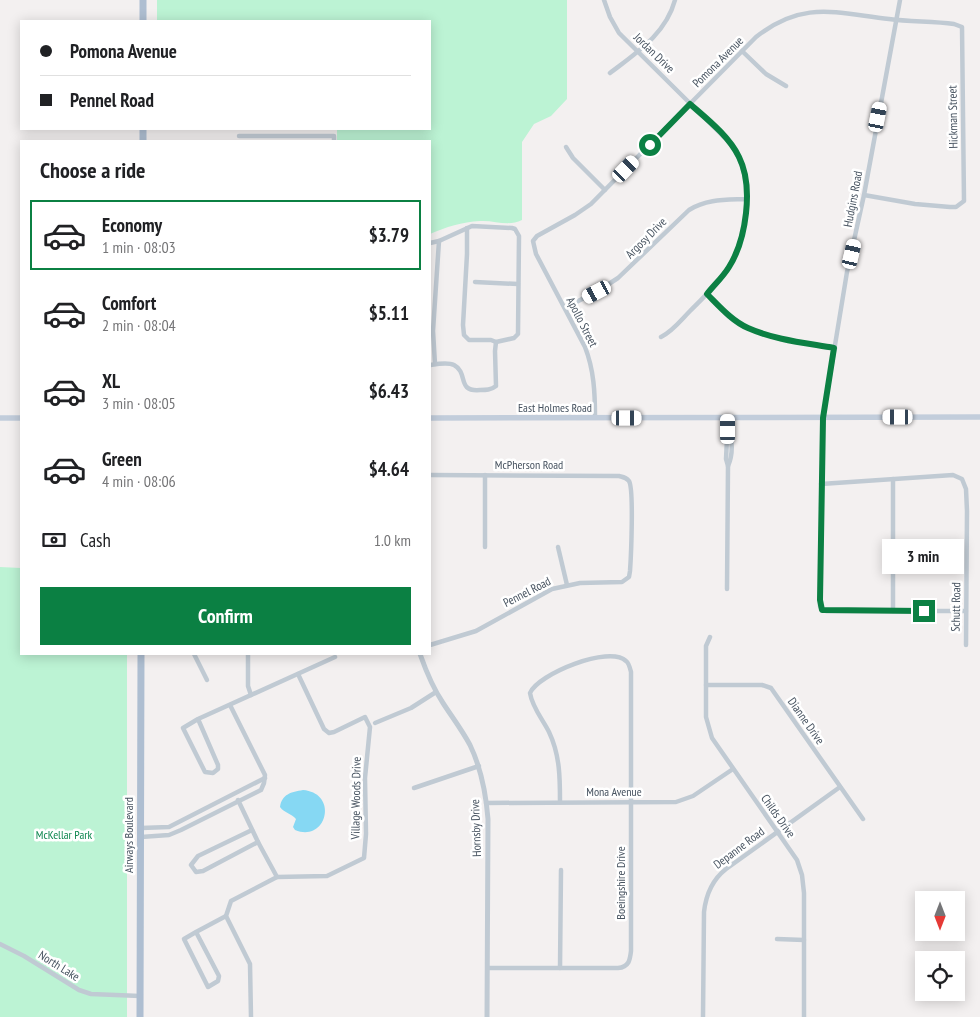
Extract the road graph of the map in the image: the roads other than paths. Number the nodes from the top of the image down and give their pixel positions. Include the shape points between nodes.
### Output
1 (144, 0) edge
2 (604, 0) edge
3 (675, 0) edge
4 (900, 0) edge
5 (143, 20) edge
6 (896, 20) junction
7 (962, 27) joint
8 (742, 51) junction
9 (638, 52) junction
10 (610, 73) dead end
11 (786, 86) dead end
12 (690, 104) junction
13 (239, 136) dead end
14 (265, 139) edge
15 (334, 139) edge
16 (566, 147) dead end
17 (605, 190) junction
18 (864, 194) junction
19 (746, 199) junction
20 (467, 228) junction
21 (439, 241) junction
22 (532, 241) joint
23 (431, 242) edge
24 (475, 282) dead end
25 (518, 284) junction
26 (707, 294) junction
27 (565, 308) junction
28 (662, 337) dead end
29 (496, 342) junction
30 (834, 348) junction
31 (432, 364) edge
32 (595, 417) junction
33 (980, 417) edge
34 (0, 418) edge
35 (20, 418) edge
36 (431, 418) edge
37 (728, 418) junction
38 (823, 418) junction
39 (431, 475) edge
40 (485, 475) junction
41 (627, 479) joint
42 (893, 479) junction
43 (821, 484) junction
44 (485, 547) dead end
45 (558, 548) dead end
46 (567, 585) junction
47 (727, 589) dead end
48 (893, 611) junction
49 (966, 611) junction
50 (710, 638) dead end
51 (431, 645) edge
52 (966, 645) dead end
53 (141, 655) edge
54 (194, 655) edge
55 (248, 655) edge
56 (420, 655) edge
57 (335, 657) dead end
58 (298, 674) junction
59 (207, 680) dead end
60 (706, 685) junction
61 (436, 692) junction
62 (251, 696) junction
63 (230, 705) junction
64 (198, 720) junction
65 (375, 723) dead end
66 (478, 766) junction
67 (733, 769) junction
68 (265, 778) junction
69 (840, 787) junction
70 (414, 788) dead end
71 (235, 794) junction
72 (237, 802) junction
73 (560, 802) junction
74 (631, 802) junction
75 (486, 803) junction
76 (863, 819) dead end
77 (141, 828) junction
78 (252, 830) junction
79 (778, 832) junction
80 (141, 837) junction
81 (258, 842) junction
82 (561, 870) dead end
83 (277, 877) junction
84 (226, 916) junction
85 (196, 932) junction
86 (777, 939) dead end
87 (804, 940) junction
88 (0, 944) edge
89 (488, 968) junction
90 (560, 968) junction
91 (140, 996) junction
92 (140, 1017) edge
93 (251, 1017) edge
94 (487, 1017) edge
95 (703, 1017) edge
96 (804, 1017) edge

1 - 5 main road
2 - 9 street, Jordan Drive via 619,33
3 - 9 street via 661,30
4 - 6 street, Hudgins Road
6 - 7 street, Pomona Avenue
6 - 8 street, Pomona Avenue via 825,8 799,11 771,24
6 - 18 street, Hudgins Road
7 - 18 street, Hickman Street via 964,201 953,207
8 - 11 street via 771,78
8 - 12 street, Pomona Avenue
9 - 10 street
9 - 12 street, Jordan Drive
12 - 17 street, Pomona Avenue
12 - 19 street, Jordan Drive via 737,153 745,175
13 - 14 street
14 - 15 street
16 - 17 street
17 - 22 street, Pomona Avenue via 581,212
18 - 30 street, Hudgins Road
19 - 26 street, Jordan Drive via 741,238 729,267
19 - 27 street, Argosy Drive via 716,200 694,207 618,278
20 - 21 street
20 - 25 street via 515,229 519,236
20 - 29 street via 464,335 469,340
21 - 23 street
21 - 31 street
22 - 27 street, Apollo Street
24 - 25 street
25 - 29 street via 518,334
26 - 28 street, Jordan Drive
26 - 30 street via 724,312 747,328
27 - 32 street, Apollo Street via 589,359 594,381
29 - 31 street via 496,384 492,389 468,389 457,367
30 - 38 street, Hudgins Road
32 - 36 main road, East Holmes Road
32 - 37 main road, East Holmes Road
33 - 38 main road, East Holmes Road
34 - 35 main road
37 - 38 main road, East Holmes Road
37 - 47 street
38 - 43 street, Hudgins Road
39 - 40 street, McPherson Road
40 - 41 street, McPherson Road via 619,476
40 - 44 street
41 - 46 street, Pennel Road via 631,492 629,577 619,582
42 - 43 street
42 - 48 street
42 - 49 street, Schutt Road via 953,475 962,479 967,511
43 - 48 street, Hudgins Road via 822,610
45 - 46 street
46 - 51 street, Pennel Road via 543,593 472,633
48 - 49 street
49 - 52 street, Schutt Road
50 - 60 street, Childs Drive via 706,646
53 - 77 main road, Airways Boulevard
54 - 59 street
55 - 62 street
56 - 61 street, Hornsby Drive
57 - 58 street
58 - 62 street
58 - 83 street, Village Woods Drive via 324,729 329,733 364,717 370,727 364,778 365,853 364,858 327,876
60 - 67 street, Childs Drive via 706,717 713,742
60 - 69 street, Dianne Drive via 762,685 771,688
61 - 65 street via 411,708
61 - 66 street, Hornsby Drive via 469,743
62 - 63 street
63 - 64 street
63 - 68 street
64 - 64 street via 218,765 213,773 205,772 183,728
66 - 70 street
66 - 75 street, Hornsby Drive
67 - 74 street, Mona Avenue via 688,799 670,803
67 - 79 street, Childs Drive
68 - 71 street
68 - 72 street via 261,790
69 - 76 street, Dianne Drive
69 - 79 street, Depanne Road
71 - 72 street
71 - 77 street via 169,827
72 - 78 street
72 - 80 street via 169,835
73 - 74 street, Mona Avenue
73 - 74 street, Boeingshire Drive via 555,748 530,693 535,684 576,663 609,658 626,661 631,672
73 - 75 street, Mona Avenue
74 - 90 street, Boeingshire Drive via 629,963 621,968
75 - 89 street, Hornsby Drive
77 - 80 main road, Airways Boulevard
78 - 81 street
78 - 81 street via 198,856 191,865 196,872 202,870
79 - 87 street, Childs Drive via 797,860 802,875
79 - 95 street, Depanne Road via 726,868 709,890 704,918
80 - 91 main road, Airways Boulevard
81 - 83 street
82 - 90 street
83 - 84 street via 231,902
84 - 85 street
84 - 93 street via 250,964
85 - 85 street via 219,976 218,981 208,987 184,939
86 - 87 street
87 - 96 street, Childs Drive
88 - 91 street, North Lake via 79,990 91,994
89 - 90 street, Boeingshire Drive
89 - 94 street, Hornsby Drive
91 - 92 main road, Airways Boulevard

